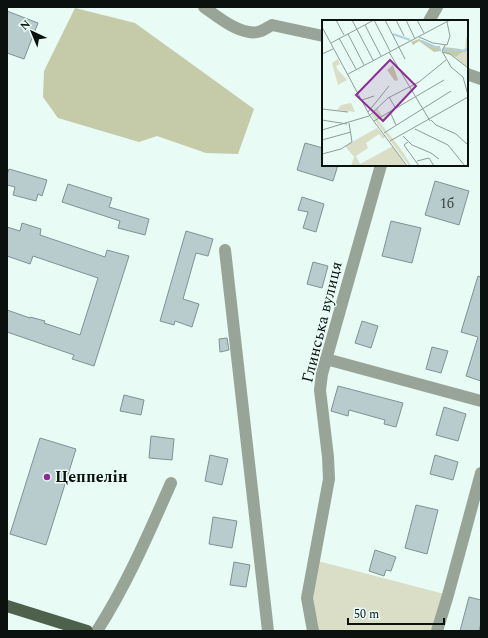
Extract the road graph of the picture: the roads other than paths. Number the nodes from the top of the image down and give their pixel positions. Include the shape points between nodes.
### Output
1 (204, 7) edge
2 (436, 7) edge
3 (430, 20) edge
4 (322, 36) edge
5 (468, 74) edge
6 (481, 79) edge
7 (380, 166) edge
8 (225, 250) dead end
9 (326, 359) junction
10 (481, 402) edge
11 (481, 473) edge
12 (171, 483) dead end
13 (478, 495) edge
14 (7, 606) edge
15 (87, 631) edge
16 (97, 631) edge
17 (268, 631) edge
18 (313, 631) edge
19 (436, 631) edge

1 - 4 street via 225,23 246,32 260,32 272,25
2 - 3 street
5 - 6 street
7 - 9 street, Глинська вулиця
8 - 17 street
9 - 10 street
9 - 18 street, Глинська вулиця via 320,390 329,479 307,598
11 - 13 street
12 - 16 street via 137,558
13 - 19 street
14 - 15 main road

